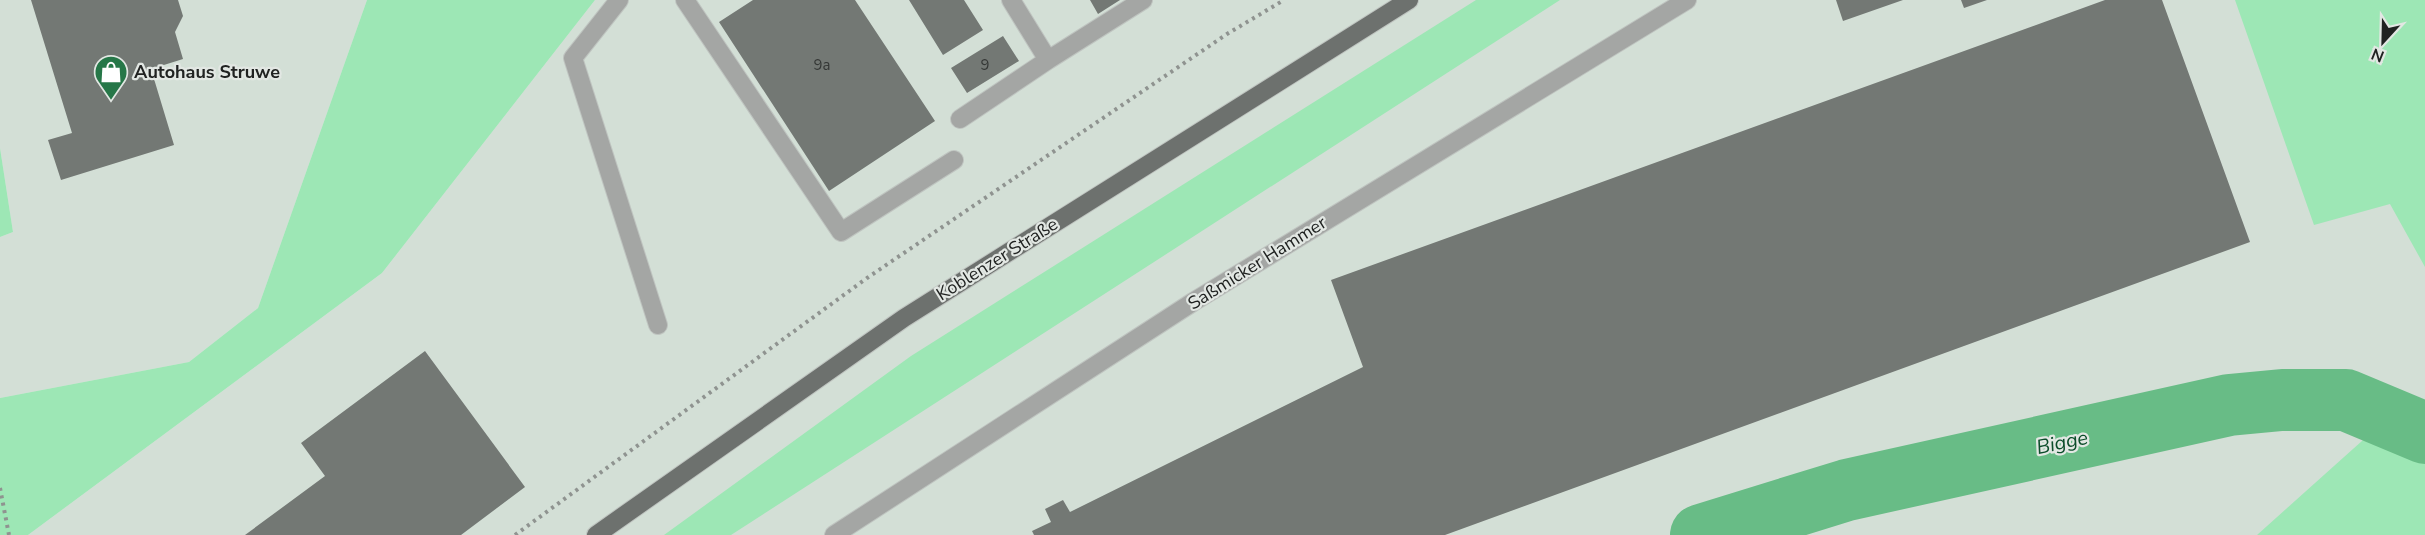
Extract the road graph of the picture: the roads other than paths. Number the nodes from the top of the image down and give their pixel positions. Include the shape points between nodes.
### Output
1 (619, 0) edge
2 (685, 0) edge
3 (1011, 0) edge
4 (1143, 0) edge
5 (1409, 0) edge
6 (1687, 0) edge
7 (1048, 60) junction
8 (960, 119) dead end
9 (954, 160) dead end
10 (658, 325) dead end
11 (596, 535) edge
12 (834, 535) edge

1 - 10 street via 573,58
2 - 9 street via 841,232
3 - 7 street
4 - 7 street
5 - 11 main road, Koblenzer Straße via 904,318
6 - 12 street, Saßmicker Hammer via 1193,302
7 - 8 street

